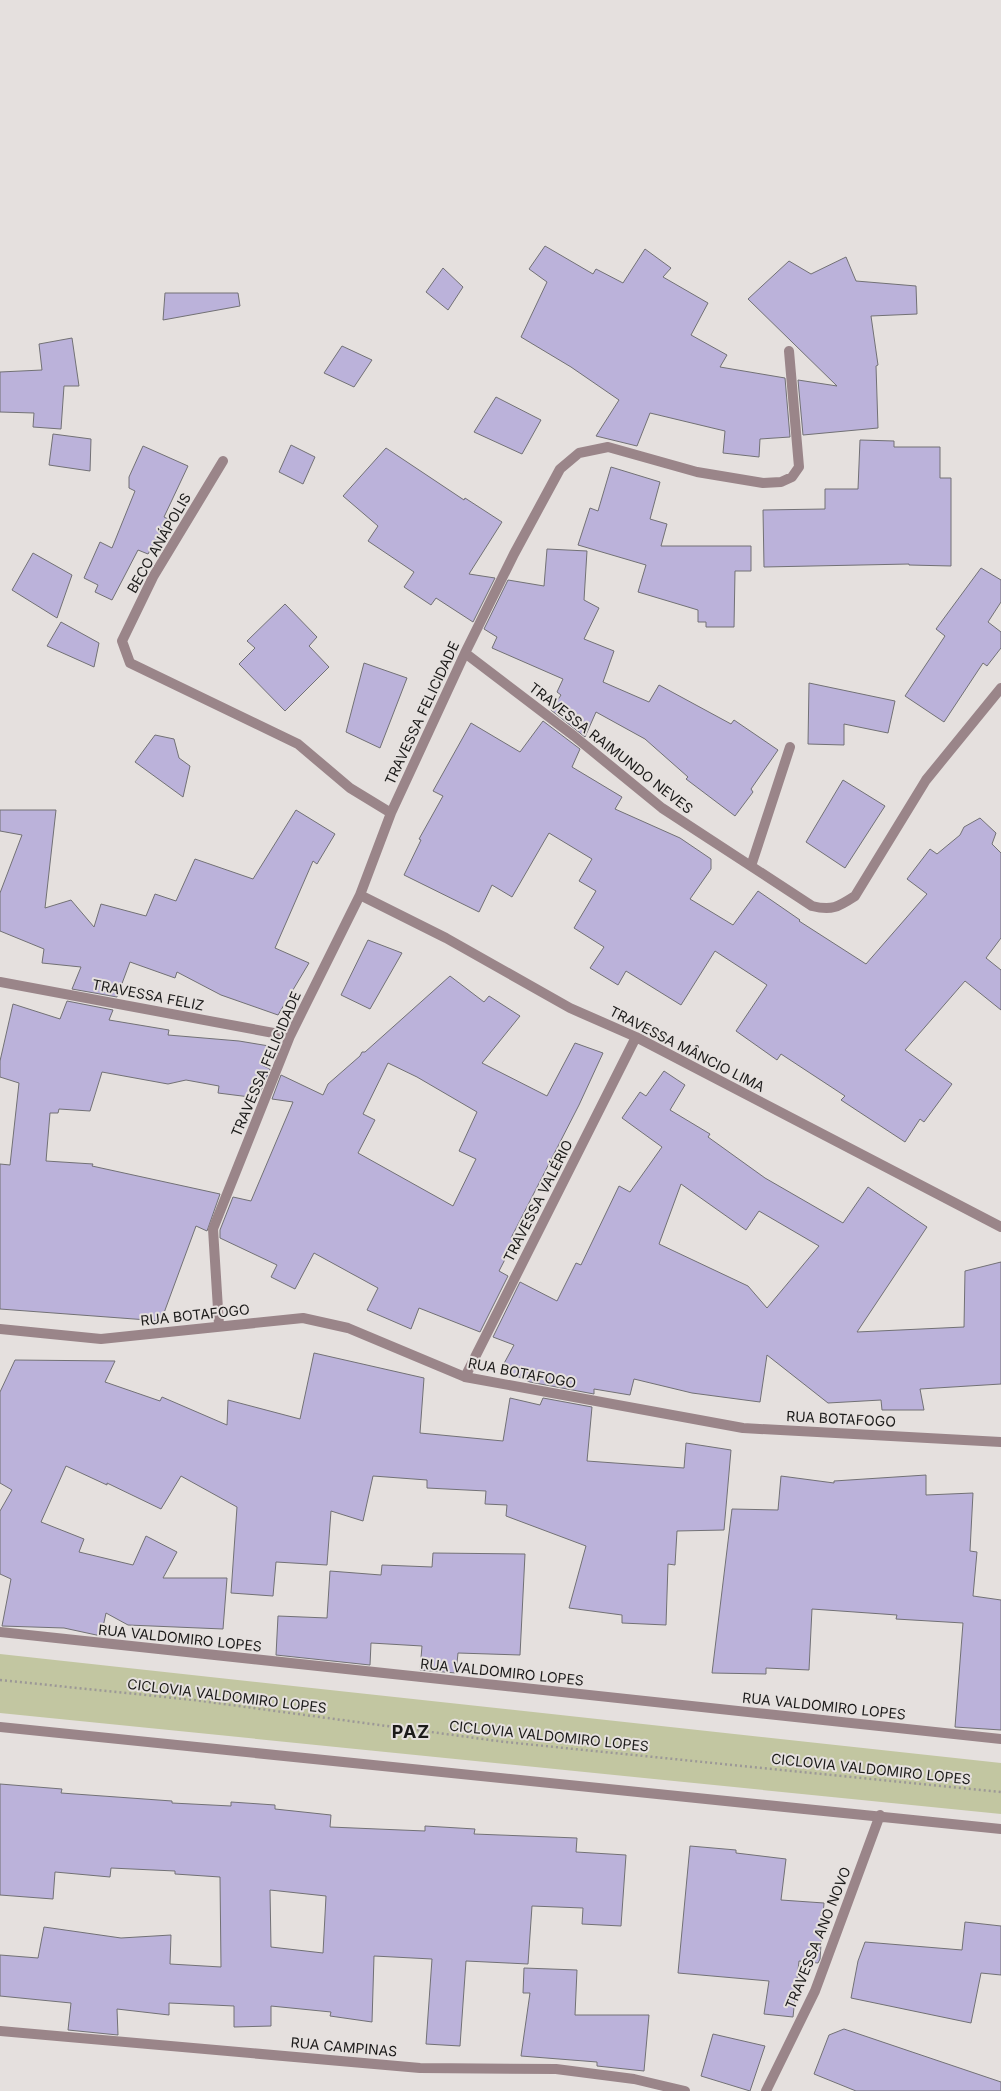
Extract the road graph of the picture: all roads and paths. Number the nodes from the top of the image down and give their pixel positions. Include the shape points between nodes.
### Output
1 (789, 351) dead end
2 (223, 461) dead end
3 (465, 653) junction
4 (1001, 688) edge
5 (790, 747) dead end
6 (391, 814) junction
7 (751, 866) junction
8 (360, 895) junction
9 (0, 982) edge
10 (290, 1036) junction
11 (636, 1037) junction
12 (1001, 1227) edge
13 (219, 1325) junction
14 (0, 1329) edge
15 (465, 1377) junction
16 (1001, 1442) edge
17 (0, 1632) edge
18 (0, 1680) edge
19 (0, 1727) edge
20 (1001, 1739) edge
21 (1001, 1792) edge
22 (880, 1815) junction
23 (1001, 1829) edge
24 (0, 2032) edge
25 (685, 2091) edge
26 (766, 2091) edge

1 - 3 street, TRAVESSA FELICIDADE via 799,467 792,477 780,482 743,480 697,472 608,447 579,453 560,470 514,554
2 - 6 street, BECO ANÁPOLIS via 153,577 122,642 130,662 298,744 350,788
3 - 6 street, TRAVESSA FELICIDADE
3 - 7 street, TRAVESSA RAIMUNDO NEVES via 574,736 662,808
4 - 7 street, TRAVESSA RAIMUNDO NEVES via 926,780 855,896 840,906 827,909 812,906
5 - 7 street
6 - 8 street, TRAVESSA FELICIDADE
8 - 10 street, TRAVESSA FELICIDADE
8 - 11 street, TRAVESSA MÂNCIO LIMA via 446,938 570,1008
9 - 10 street, TRAVESSA FELIZ
10 - 13 street, TRAVESSA FELICIDADE via 213,1229
11 - 12 street, TRAVESSA MÂNCIO LIMA
11 - 15 street, TRAVESSA VALÉRIO
13 - 14 street, RUA BOTAFOGO via 101,1339
13 - 15 street, RUA BOTAFOGO via 303,1318 348,1328
15 - 16 street, RUA BOTAFOGO via 743,1428
17 - 20 street, RUA VALDOMIRO LOPES
18 - 21 path, CICLOVIA VALDOMIRO LOPES via 194,1700 505,1742
19 - 22 street
22 - 23 street
22 - 26 street, TRAVESSA ANO NOVO via 815,1991
24 - 25 street, RUA CAMPINAS via 420,2068 556,2069 634,2079

